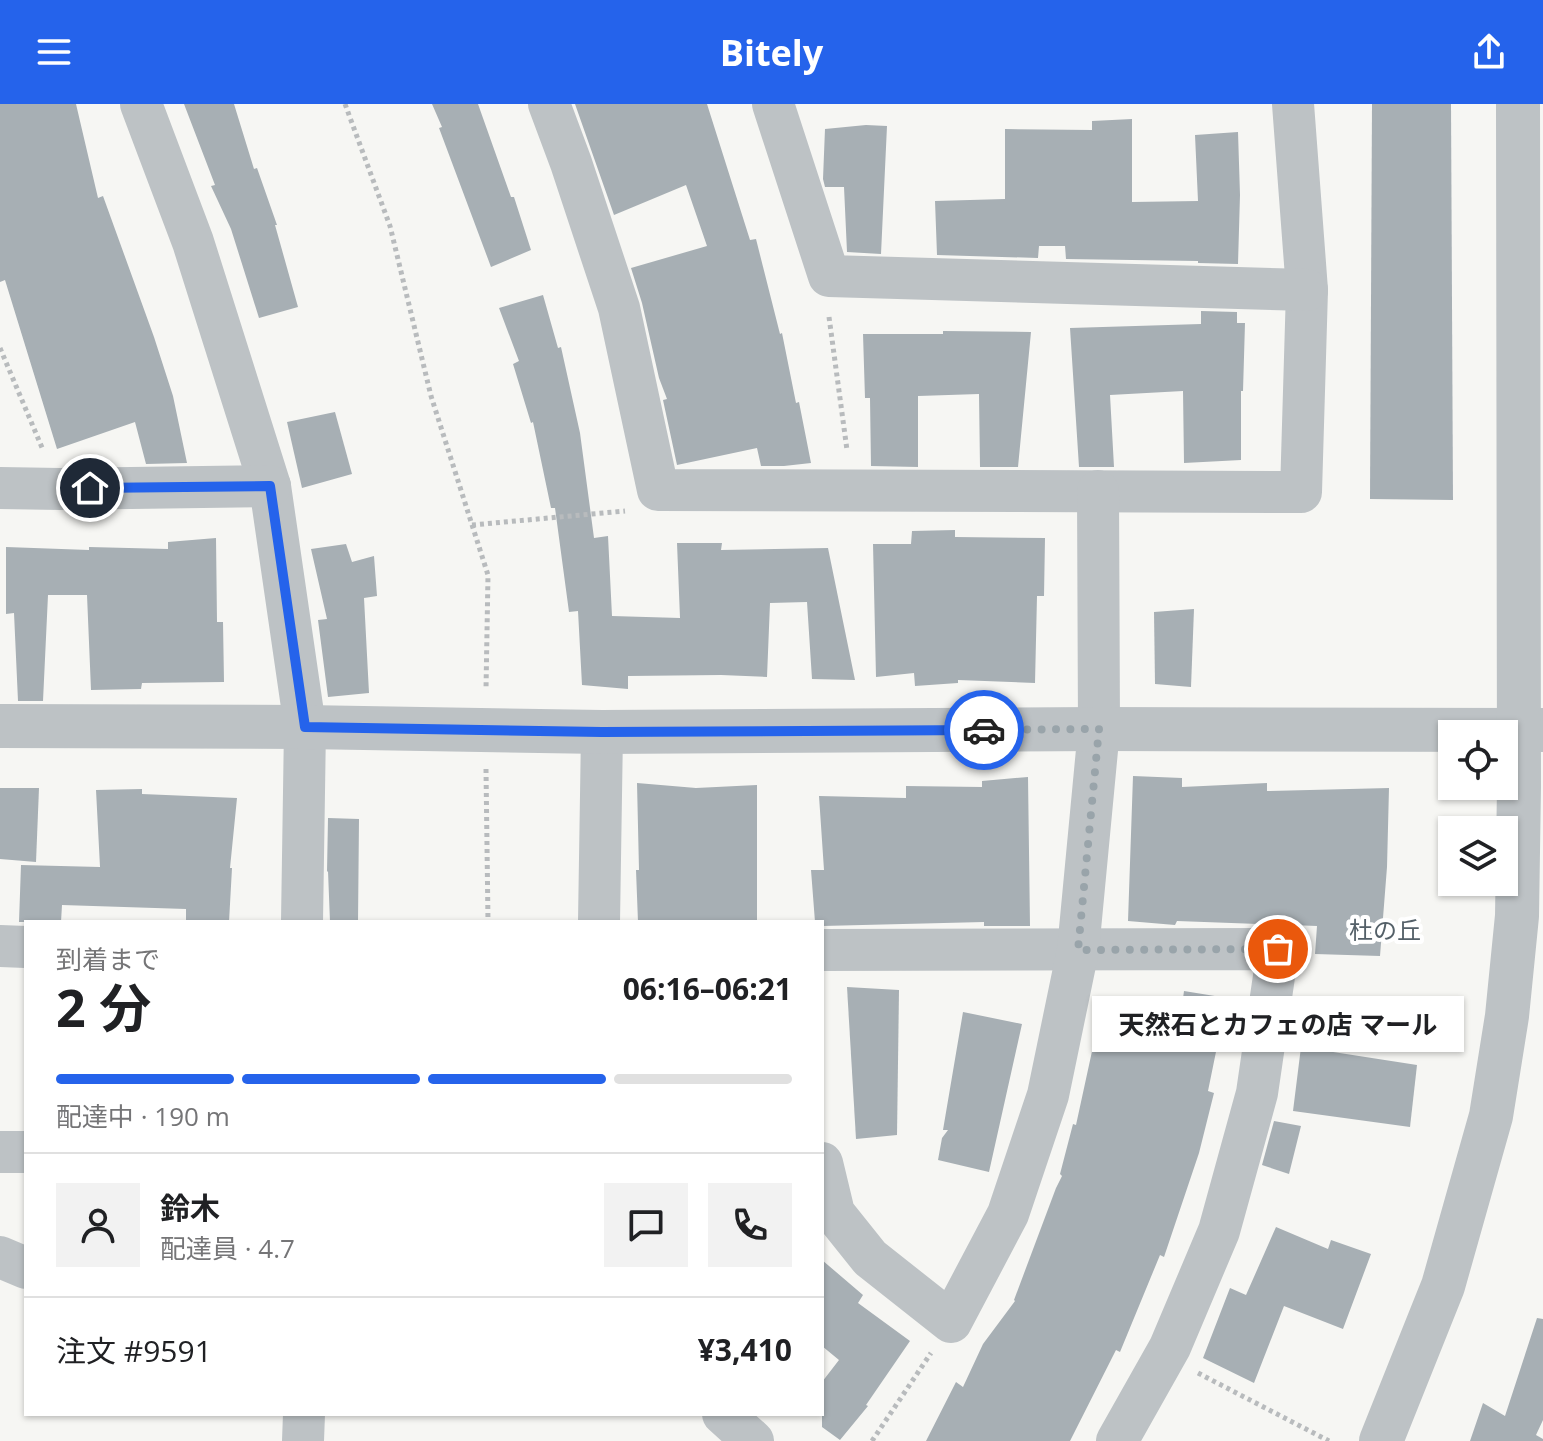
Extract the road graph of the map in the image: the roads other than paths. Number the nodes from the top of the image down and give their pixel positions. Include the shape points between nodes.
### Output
1 (141, 104) edge
2 (549, 104) edge
3 (773, 104) edge
4 (1293, 104) edge
5 (1518, 104) edge
6 (1307, 290) junction
7 (270, 486) junction
8 (0, 488) edge
9 (1098, 491) junction
10 (0, 726) edge
11 (305, 727) junction
12 (1099, 729) junction
13 (1531, 730) edge
14 (602, 732) junction
15 (302, 920) edge
16 (599, 920) edge
17 (0, 946) edge
18 (24, 947) edge
19 (824, 950) edge
20 (1078, 950) junction
21 (0, 1152) edge
22 (24, 1152) edge
23 (824, 1171) edge
24 (0, 1257) edge
25 (24, 1267) edge
26 (304, 1416) edge
27 (725, 1416) edge
28 (303, 1441) edge
29 (753, 1441) edge
30 (1117, 1441) edge
31 (1381, 1441) edge

1 - 7 street via 193,242
2 - 9 street via 619,308 658,490
3 - 6 street via 829,276
4 - 6 street
5 - 13 street
6 - 9 street via 1301,492
7 - 8 street
7 - 11 street
9 - 12 street
10 - 11 street
11 - 14 street
11 - 15 street
12 - 13 street
12 - 14 street
12 - 20 street
13 - 31 street via 1507,1016 1491,1116 1443,1286
14 - 16 street
17 - 18 street
19 - 20 street
20 - 23 street via 1048,1095 1008,1214 951,1322 870,1258 834,1213
20 - 30 street via 1278,949 1257,1093 1219,1231 1166,1355
21 - 22 street
24 - 25 street
26 - 28 street
27 - 29 street

